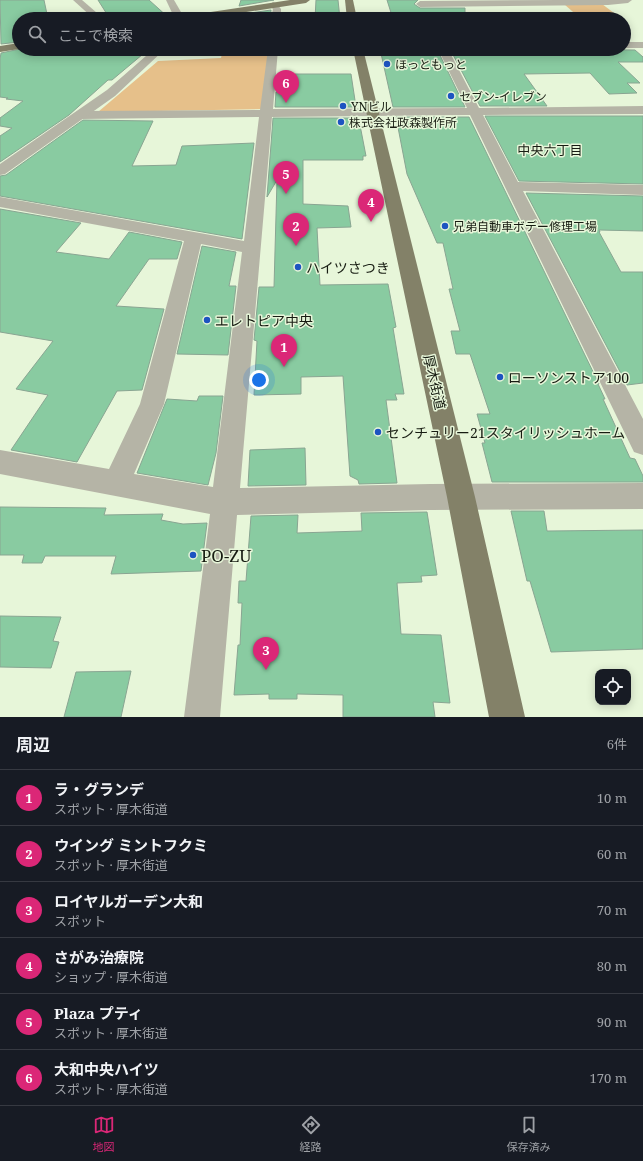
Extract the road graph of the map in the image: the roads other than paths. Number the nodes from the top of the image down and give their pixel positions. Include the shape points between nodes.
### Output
1 (77, 0) edge
2 (170, 0) edge
3 (299, 0) edge
4 (349, 0) edge
5 (540, 1) edge
6 (629, 1) edge
7 (419, 2) edge
8 (273, 5) junction
9 (91, 12) edge
10 (176, 12) edge
11 (228, 12) edge
12 (277, 12) edge
13 (351, 12) edge
14 (424, 12) edge
15 (631, 45) edge
16 (643, 45) edge
17 (12, 47) edge
18 (0, 49) edge
19 (152, 56) edge
20 (272, 56) edge
21 (360, 56) edge
22 (447, 56) edge
23 (643, 110) edge
24 (475, 111) junction
25 (374, 113) junction
26 (266, 114) junction
27 (81, 115) junction
28 (0, 171) edge
29 (513, 186) junction
30 (643, 190) edge
31 (0, 202) edge
32 (194, 237) junction
33 (252, 248) junction
34 (643, 444) edge
35 (0, 462) edge
36 (116, 484) junction
37 (643, 496) edge
38 (461, 497) junction
39 (225, 502) junction
40 (202, 717) edge
41 (507, 717) edge

1 - 9 street
2 - 10 street
3 - 8 main road
4 - 13 main road
5 - 6 street
5 - 7 street
7 - 14 street
8 - 11 main road
8 - 12 street via 277,8
15 - 16 street
17 - 18 main road
19 - 27 street
20 - 26 street
21 - 25 main road, 厚木街道
22 - 24 street
23 - 24 street
24 - 25 street
24 - 29 street
25 - 26 street
25 - 38 main road, 厚木街道
26 - 27 street
26 - 33 street
27 - 28 street
29 - 30 street
29 - 34 street
31 - 32 street
32 - 33 street
32 - 36 street via 152,404
33 - 39 street
35 - 36 street
36 - 39 street
37 - 38 street
38 - 39 street
38 - 41 main road, 厚木街道
39 - 40 street

